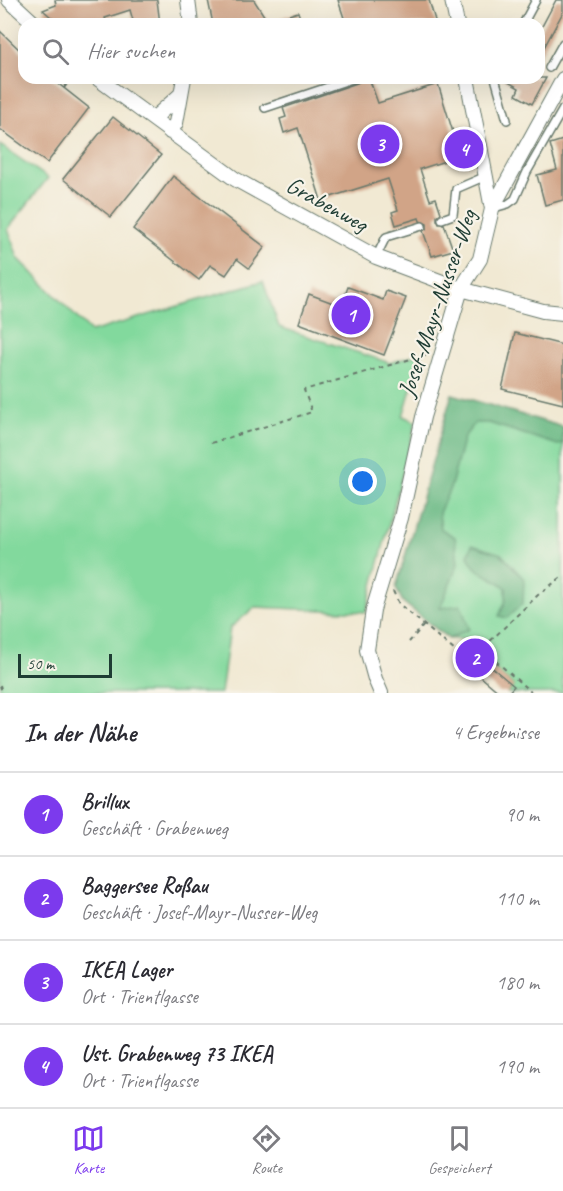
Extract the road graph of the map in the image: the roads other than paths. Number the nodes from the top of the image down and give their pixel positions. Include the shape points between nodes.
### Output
1 (9, 0) edge
2 (188, 0) edge
3 (452, 0) edge
4 (536, 0) edge
5 (28, 18) edge
6 (190, 18) edge
7 (456, 18) edge
8 (526, 18) edge
9 (563, 43) edge
10 (549, 68) dead end
11 (563, 80) edge
12 (105, 84) edge
13 (183, 84) edge
14 (337, 84) edge
15 (468, 84) edge
16 (497, 84) edge
17 (180, 95) junction
18 (265, 108) dead end
19 (563, 109) edge
20 (153, 119) junction
21 (507, 120) dead end
22 (170, 132) junction
23 (486, 176) junction
24 (492, 209) junction
25 (442, 219) dead end
26 (422, 225) dead end
27 (376, 257) junction
28 (461, 289) junction
29 (563, 313) edge
30 (381, 693) edge

1 - 5 street
2 - 6 street
3 - 7 street
4 - 8 lane
9 - 10 lane
11 - 24 street, Josef-Mayr-Nusser-Weg
12 - 20 street, Grabenweg
13 - 17 street
14 - 18 lane
15 - 23 street
16 - 21 lane
17 - 20 street
17 - 22 street via 176,123
19 - 24 lane via 515,198
20 - 22 street, Grabenweg
22 - 27 street, Grabenweg via 235,179
23 - 24 street
23 - 25 lane via 456,189 453,215
24 - 28 street, Josef-Mayr-Nusser-Weg via 480,259
26 - 27 lane via 386,237
27 - 28 street, Grabenweg
28 - 29 street, Grabenweg
28 - 30 street, Josef-Mayr-Nusser-Weg via 373,610 367,650

